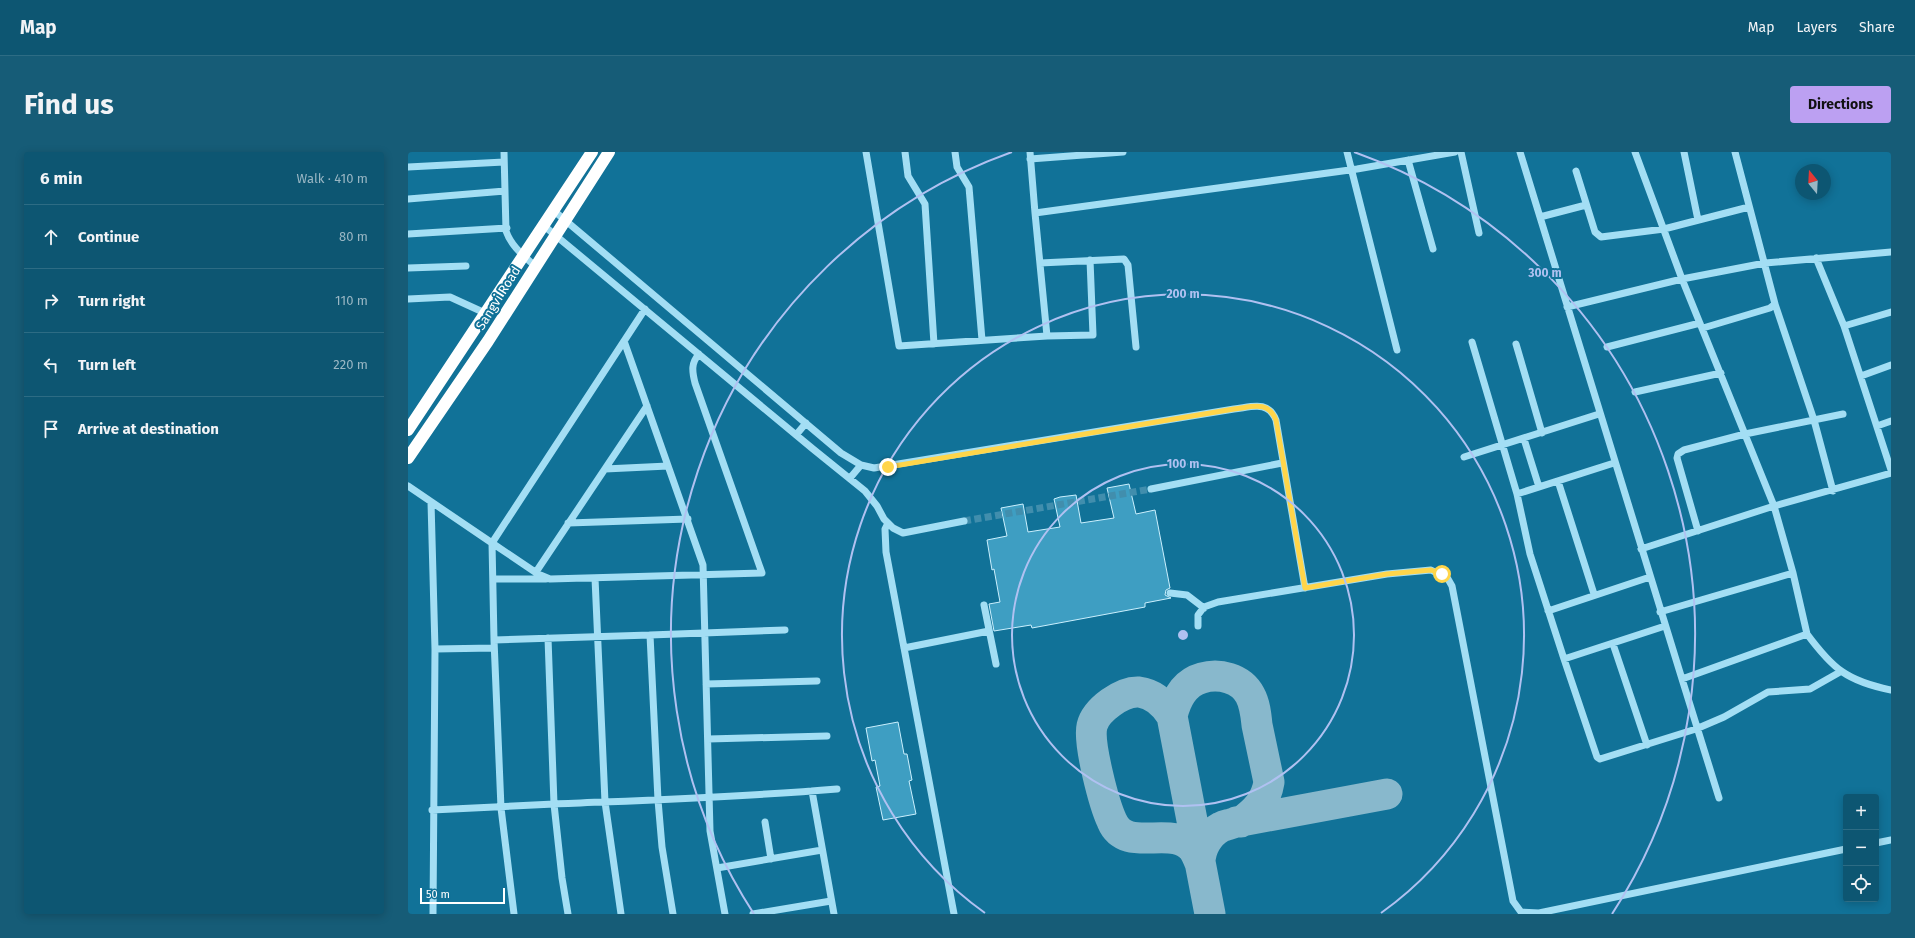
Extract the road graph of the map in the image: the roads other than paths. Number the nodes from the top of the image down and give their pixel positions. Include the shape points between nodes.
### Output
1 (504, 152) edge
2 (592, 152) edge
3 (609, 152) edge
4 (866, 152) edge
5 (905, 152) edge
6 (955, 152) edge
7 (1123, 152) edge
8 (1347, 152) edge
9 (1455, 152) edge
10 (1461, 152) edge
11 (1520, 152) edge
12 (1635, 152) edge
13 (1684, 152) edge
14 (1735, 152) edge
15 (1030, 156) edge
16 (1408, 160) junction
17 (504, 162) junction
18 (408, 168) edge
19 (1350, 169) junction
20 (1576, 171) dead end
21 (505, 191) junction
22 (408, 200) edge
23 (1586, 205) junction
24 (1749, 207) junction
25 (553, 210) junction
26 (1035, 213) junction
27 (1540, 218) junction
28 (564, 220) junction
29 (1698, 220) junction
30 (543, 225) junction
31 (506, 228) junction
32 (1664, 229) junction
33 (1479, 233) dead end
34 (408, 234) edge
35 (555, 235) junction
36 (1433, 249) dead end
37 (1891, 252) edge
38 (523, 256) junction
39 (1816, 258) junction
40 (1090, 260) junction
41 (1040, 263) junction
42 (1766, 263) junction
43 (466, 266) dead end
44 (535, 266) junction
45 (408, 268) edge
46 (1682, 279) junction
47 (408, 299) edge
48 (1775, 304) junction
49 (1567, 307) junction
50 (645, 309) junction
51 (1891, 312) edge
52 (486, 313) junction
53 (1701, 326) junction
54 (1844, 326) junction
55 (1047, 336) junction
56 (982, 340) junction
57 (624, 341) junction
58 (1472, 342) dead end
59 (934, 344) junction
60 (1516, 344) dead end
61 (1136, 347) dead end
62 (1607, 347) dead end
63 (1397, 350) dead end
64 (699, 354) junction
65 (1891, 365) edge
66 (1721, 373) junction
67 (1861, 376) junction
68 (1635, 392) dead end
69 (647, 406) junction
70 (1599, 414) junction
71 (1842, 414) dead end
72 (1814, 420) junction
73 (1891, 421) edge
74 (806, 423) junction
75 (1877, 426) junction
76 (408, 430) edge
77 (1542, 433) junction
78 (1745, 434) junction
79 (796, 435) junction
80 (1524, 439) junction
81 (1503, 446) junction
82 (1464, 457) dead end
83 (408, 458) edge
84 (1282, 463) junction
85 (1614, 463) junction
86 (861, 464) junction
87 (668, 466) junction
88 (605, 469) junction
89 (1891, 471) edge
90 (850, 478) junction
91 (1558, 481) junction
92 (408, 486) edge
93 (1539, 487) junction
94 (1151, 489) tunnel mouth
95 (1833, 491) junction
96 (1517, 494) junction
97 (431, 502) junction
98 (1774, 506) junction
99 (688, 519) junction
100 (964, 522) tunnel mouth
101 (568, 523) junction
102 (888, 523) junction
103 (1698, 530) junction
104 (492, 543) junction
105 (1641, 549) junction
106 (536, 572) junction
107 (1793, 573) junction
108 (703, 575) junction
109 (1650, 577) junction
110 (595, 578) junction
111 (493, 579) junction
112 (550, 579) junction
113 (1305, 588) junction
114 (1170, 593) dead end
115 (1594, 594) junction
116 (984, 605) dead end
117 (1204, 608) junction
118 (1548, 611) junction
119 (1660, 612) junction
120 (1198, 626) dead end
121 (1665, 626) junction
122 (785, 630) dead end
123 (989, 631) junction
124 (704, 633) junction
125 (1807, 634) junction
126 (650, 635) junction
127 (598, 636) junction
128 (548, 638) junction
129 (494, 644) junction
130 (1613, 644) junction
131 (904, 648) junction
132 (435, 649) junction
133 (1564, 659) junction
134 (996, 664) dead end
135 (1840, 672) junction
136 (1682, 679) junction
137 (817, 681) dead end
138 (706, 684) junction
139 (1891, 690) edge
140 (1696, 729) junction
141 (827, 736) dead end
142 (708, 739) junction
143 (1646, 745) junction
144 (836, 789) dead end
145 (812, 791) junction
146 (710, 796) junction
147 (1719, 798) dead end
148 (658, 800) junction
149 (605, 802) junction
150 (554, 804) junction
151 (501, 808) junction
152 (432, 810) junction
153 (765, 822) dead end
154 (1891, 840) edge
155 (1879, 842) edge
156 (822, 850) junction
157 (1843, 850) edge
158 (771, 859) junction
159 (717, 868) junction
160 (831, 901) junction
161 (433, 914) edge
162 (514, 914) edge
163 (568, 914) edge
164 (620, 914) edge
165 (673, 914) edge
166 (725, 914) edge
167 (753, 914) edge
168 (834, 914) edge
169 (954, 914) edge

1 - 17 street
2 - 25 highway, Sangvi Road
3 - 28 highway, Sangvi Road
4 - 59 street via 899,346
5 - 59 street via 908,176 924,198 925,204
6 - 56 street via 957,167 969,187
7 - 15 street
8 - 19 street
9 - 16 street
10 - 33 street
11 - 27 street
12 - 32 street
13 - 29 street
14 - 24 street
15 - 26 street
16 - 19 street
16 - 36 street
17 - 18 street
17 - 21 street
19 - 26 street
19 - 63 street
20 - 23 street
21 - 22 street
21 - 31 street
23 - 27 street
23 - 32 street via 1595,232 1600,237
24 - 29 street
24 - 42 street
25 - 28 street
25 - 30 highway, Sangvi Road
26 - 41 street
27 - 49 street
28 - 35 highway, Sangvi Road
28 - 74 street
29 - 32 street
30 - 35 street
30 - 38 highway, Sangvi Road
31 - 34 street
31 - 38 street via 509,238
32 - 46 street
35 - 44 highway, Sangvi Road
35 - 50 street
37 - 39 street
38 - 44 street
38 - 52 highway, Sangvi Road
39 - 42 street
39 - 54 street
40 - 41 street
40 - 55 street via 1093,335
40 - 61 street via 1121,258 1126,261
41 - 55 street
42 - 46 street
42 - 48 street
43 - 45 street
44 - 83 highway, Sangvi Road via 488,341
46 - 49 street
46 - 53 street
47 - 52 street via 450,297
48 - 53 street via 1770,308
48 - 72 street
49 - 70 street
50 - 57 street
50 - 64 street
51 - 54 street
52 - 76 highway, Sangvi Road
53 - 62 street
53 - 66 street
54 - 67 street
55 - 56 street
56 - 59 street
57 - 69 street
57 - 104 street
58 - 81 street
60 - 77 street
64 - 79 street
64 - 108 street via 693,360 695,383 762,573
65 - 67 street
66 - 68 street
66 - 78 street
67 - 75 street
69 - 87 street
69 - 88 street
70 - 77 street
70 - 85 street
71 - 72 street
72 - 78 street
72 - 95 street
73 - 75 street
74 - 79 street
74 - 86 street via 842,453
75 - 89 street
77 - 80 street
78 - 98 street
78 - 103 street via 1684,450 1678,454
79 - 90 street
80 - 81 street
80 - 93 street
81 - 82 street
81 - 96 street
84 - 86 street via 1276,420 1266,407 1255,406 888,467 874,468
84 - 94 street
84 - 113 street
85 - 91 street
85 - 105 street
86 - 90 street
87 - 88 street
87 - 99 street
88 - 101 street
89 - 95 street
90 - 102 street via 865,491
91 - 93 street
91 - 115 street
92 - 97 street
93 - 96 street
95 - 98 street
96 - 118 street via 1530,554
97 - 104 street
97 - 132 street
98 - 103 street
98 - 107 street
99 - 101 street
99 - 108 street via 703,565
100 - 102 street via 903,533
101 - 106 street
102 - 131 street via 885,529 886,552
103 - 105 street
104 - 106 street
104 - 111 street
105 - 109 street
106 - 112 street
107 - 119 street
107 - 125 street
108 - 110 street
108 - 124 street
109 - 115 street
109 - 119 street
110 - 112 street
110 - 127 street
111 - 112 street
111 - 129 street
113 - 117 street via 1218,602
113 - 157 street via 1387,574 1431,570 1448,579 1452,586 1513,901 1521,912 1539,913
114 - 117 street via 1188,595
115 - 118 street
116 - 123 street
117 - 120 street via 1198,615
118 - 133 street
119 - 121 street
121 - 130 street
121 - 136 street
122 - 124 street
123 - 131 street
123 - 134 street
124 - 126 street
124 - 138 street
125 - 135 street
125 - 136 street
126 - 127 street
126 - 148 street
127 - 128 street
127 - 149 street
128 - 129 street
128 - 150 street
129 - 132 street
129 - 151 street
130 - 133 street
130 - 143 street
131 - 169 street
132 - 152 street
133 - 143 street via 1597,757 1604,759
135 - 139 street via 1865,684
135 - 140 street via 1810,689 1768,692 1724,717
136 - 140 street
137 - 138 street
138 - 142 street
140 - 143 street
140 - 147 street
141 - 142 street
142 - 146 street
144 - 145 street
145 - 146 street via 753,796
145 - 156 street
146 - 148 street
146 - 159 street via 710,832
148 - 149 street
148 - 165 street via 662,847
149 - 150 street
149 - 164 street
150 - 151 street
150 - 163 street
151 - 152 street
151 - 162 street
152 - 161 street
153 - 158 street
154 - 155 street
156 - 158 street
156 - 160 street
158 - 159 street
159 - 166 street
160 - 167 street
160 - 168 street

